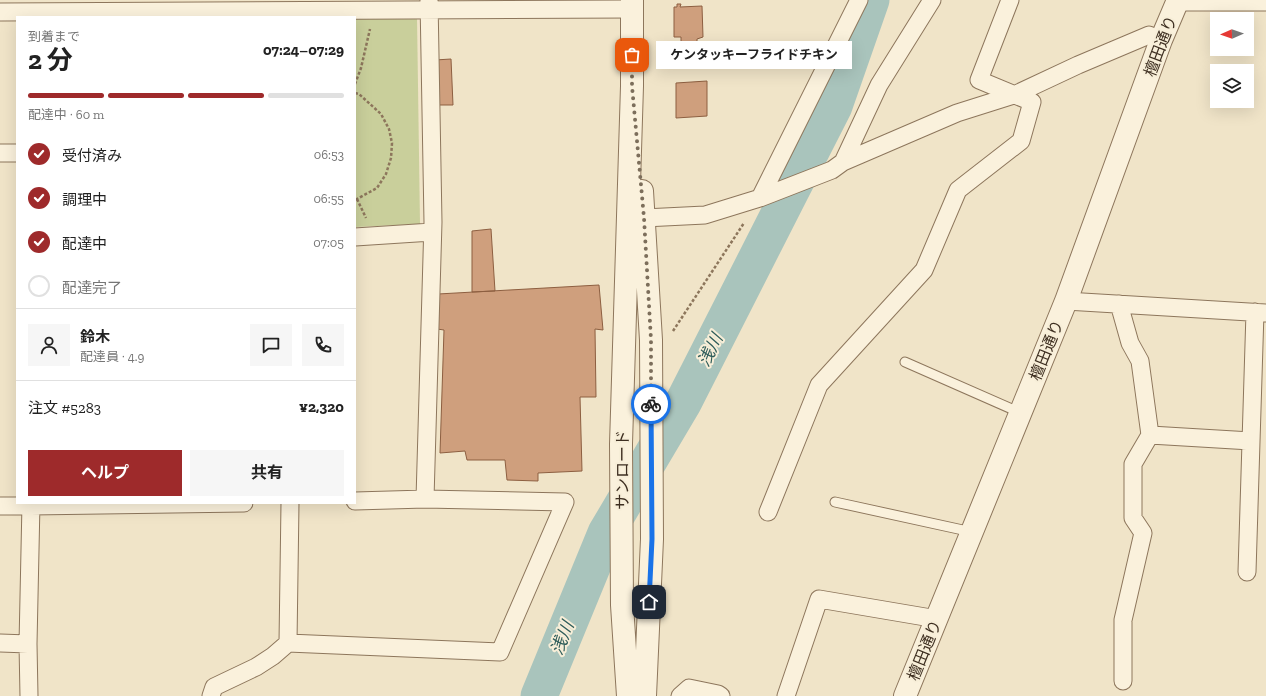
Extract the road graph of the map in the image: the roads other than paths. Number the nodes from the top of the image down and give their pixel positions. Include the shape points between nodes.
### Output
1 (859, 0) edge
2 (932, 0) edge
3 (1010, 0) edge
4 (1178, 1) edge
5 (1265, 1) edge
6 (429, 4) edge
7 (632, 4) edge
8 (160, 5) edge
9 (0, 12) edge
10 (1161, 40) junction
11 (1014, 95) junction
12 (0, 153) edge
13 (16, 153) edge
14 (837, 166) junction
15 (766, 196) junction
16 (637, 219) junction
17 (432, 232) junction
18 (356, 237) edge
19 (1066, 300) junction
20 (1119, 304) junction
21 (1261, 312) edge
22 (905, 362) dead end
23 (1021, 414) junction
24 (1150, 435) junction
25 (1251, 440) junction
26 (425, 499) junction
27 (356, 501) edge
28 (835, 502) dead end
29 (95, 504) edge
30 (290, 504) edge
31 (30, 505) edge
32 (0, 506) edge
33 (768, 512) dead end
34 (972, 532) junction
35 (1247, 572) dead end
36 (937, 618) junction
37 (0, 643) edge
38 (288, 643) junction
39 (28, 644) junction
40 (1123, 681) dead end
41 (28, 696) edge
42 (211, 696) edge
43 (628, 696) edge
44 (645, 696) edge
45 (680, 696) edge
46 (721, 696) edge
47 (786, 696) edge
48 (905, 696) edge

1 - 15 street
2 - 14 street via 879,85
3 - 11 street via 979,80
4 - 5 street
4 - 10 street, 檀田通り
6 - 7 street
6 - 8 street via 374,9
6 - 17 street
7 - 16 street
8 - 9 street
10 - 11 street via 1149,35
10 - 19 street, 檀田通り
11 - 14 street via 956,112
11 - 33 street via 1032,102 1021,141 958,190 924,270 819,385
12 - 13 street
14 - 15 street
15 - 16 street via 705,215
16 - 43 street, サンロード via 622,444 622,605
16 - 44 street via 651,340 652,539
17 - 18 street
17 - 26 street
19 - 20 street
19 - 23 street, 檀田通り
20 - 21 street
20 - 24 street via 1130,343 1140,361
21 - 25 street
22 - 23 lane
23 - 34 street, 檀田通り
24 - 25 street
24 - 40 street via 1133,464 1133,518 1143,533 1123,620
25 - 35 street
26 - 27 street
26 - 38 street via 565,502 500,652
28 - 34 lane
29 - 31 street
30 - 38 street
31 - 32 street
31 - 39 street
34 - 36 street, 檀田通り
36 - 47 street via 819,599
36 - 48 street, 檀田通り
37 - 39 street
38 - 42 street via 256,667 214,687
39 - 41 street
45 - 46 street via 689,688

